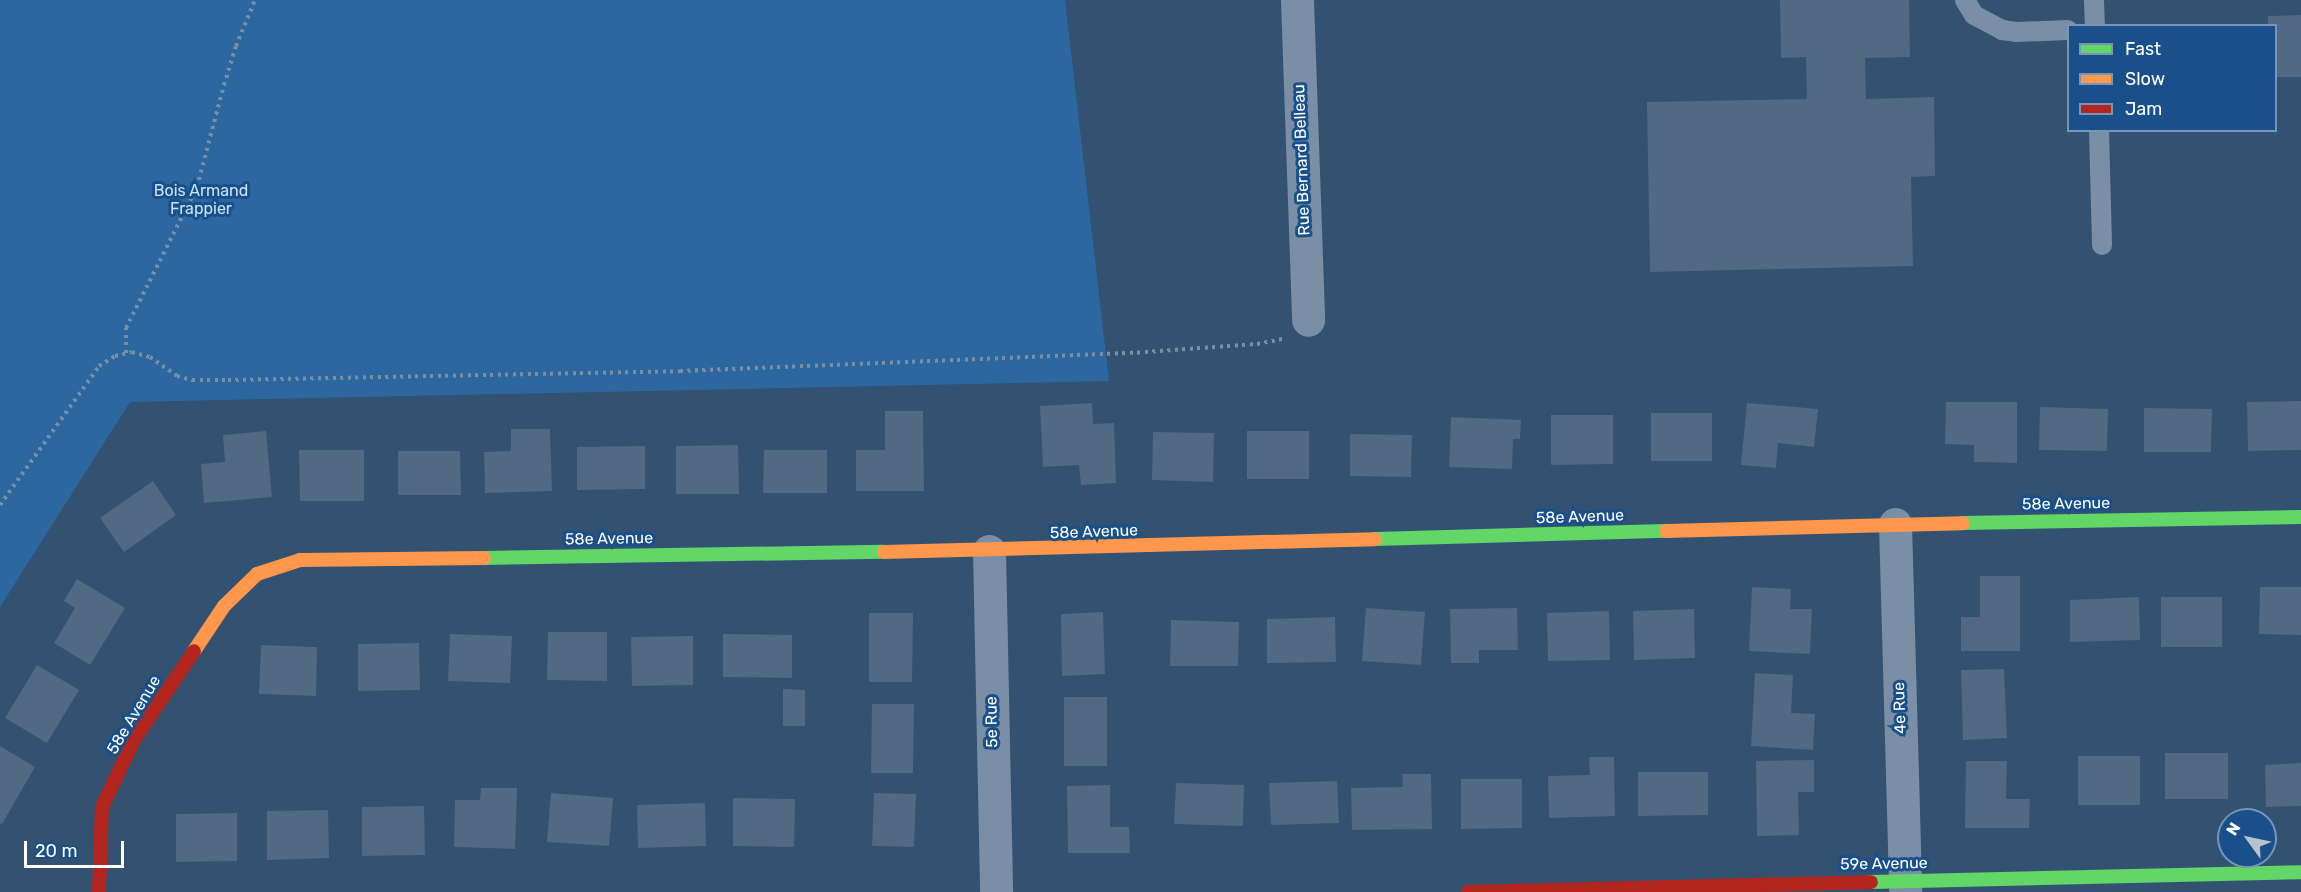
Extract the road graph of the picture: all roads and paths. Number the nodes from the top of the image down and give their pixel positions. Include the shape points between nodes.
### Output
1 (255, 0) edge
2 (1297, 0) edge
3 (1965, 0) edge
4 (2094, 0) edge
5 (2095, 24) edge
6 (2067, 30) edge
7 (2099, 132) edge
8 (2102, 245) dead end
9 (1308, 320) joint
10 (126, 353) junction
11 (0, 505) edge
12 (2301, 517) edge
13 (1895, 524) junction
14 (989, 551) junction
15 (2301, 872) edge
16 (1905, 886) edge
17 (99, 892) edge
18 (996, 892) edge
19 (1468, 892) edge

1 - 10 path via 236,46 197,188 126,328
2 - 9 street, Rue Bernard Belleau
3 - 6 lane via 1974,15 2002,30
4 - 5 lane
7 - 8 lane
9 - 10 path via 1294,335 1257,344 680,371 192,380 177,376 150,357
10 - 11 path via 99,366
12 - 13 street, 58e Avenue
13 - 14 street, 58e Avenue
13 - 16 street, 4e Rue
14 - 17 street, 58e Avenue via 300,560 257,574 224,606 134,740 102,807
14 - 18 street, 5e Rue
15 - 16 street, 59e Avenue
16 - 19 street, 59e Avenue

